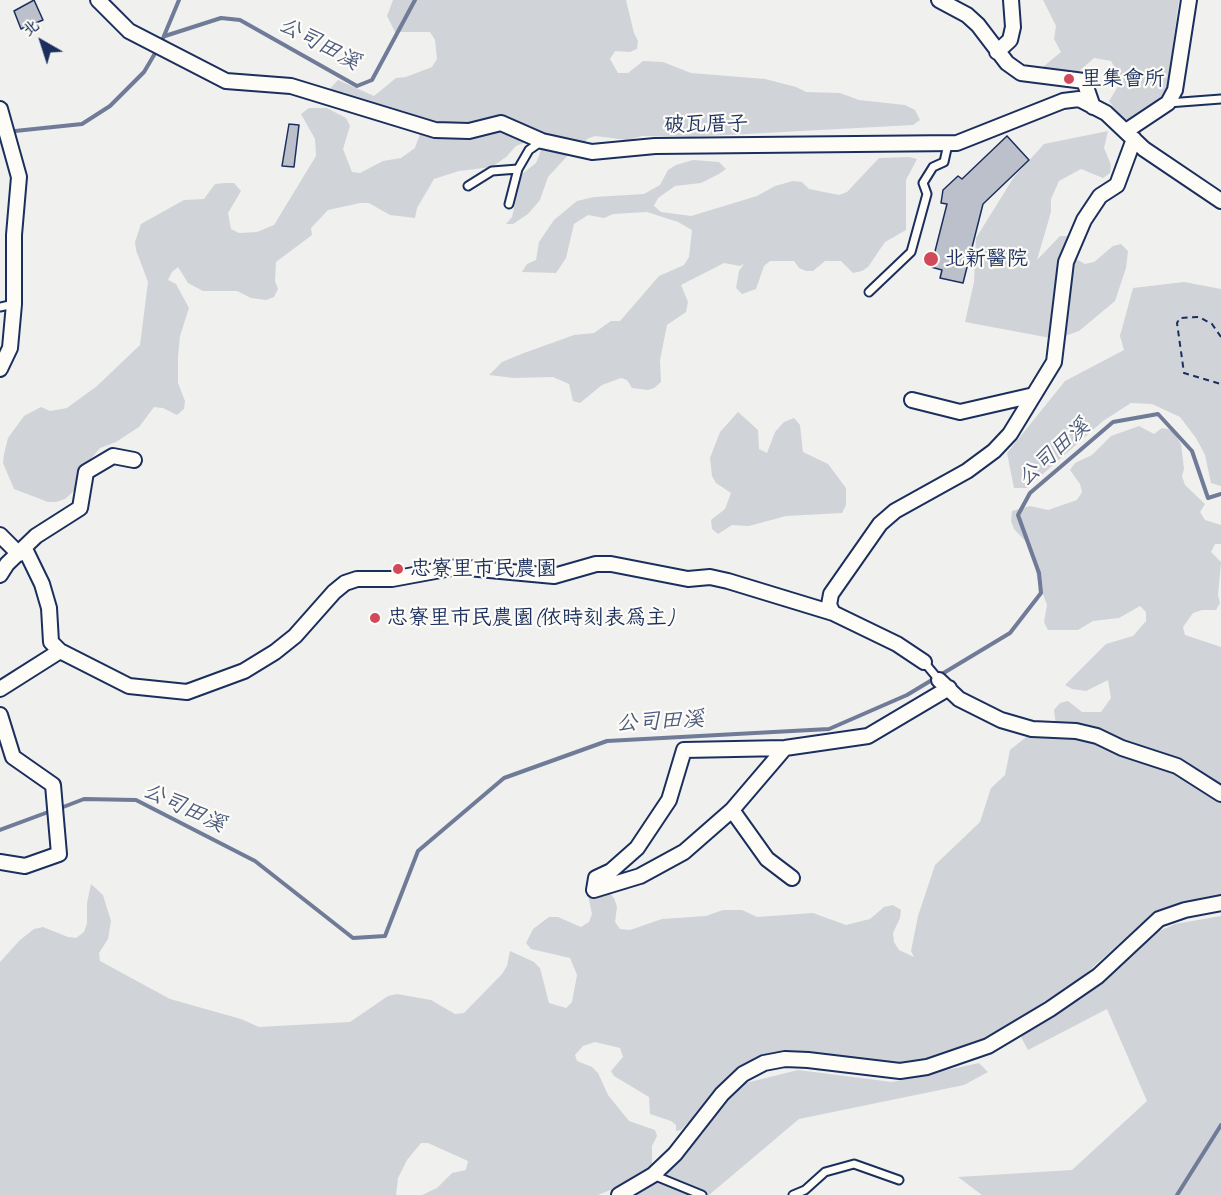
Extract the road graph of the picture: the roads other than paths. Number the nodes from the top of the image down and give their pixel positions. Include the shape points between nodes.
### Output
1 (98, 0) edge
2 (939, 0) edge
3 (1011, 0) edge
4 (1189, 0) edge
5 (997, 52) junction
6 (1221, 99) edge
7 (1168, 103) junction
8 (1093, 107) junction
9 (0, 108) edge
10 (1130, 135) junction
11 (542, 141) junction
12 (948, 144) junction
13 (518, 169) junction
14 (468, 186) dead end
15 (1221, 201) edge
16 (509, 204) dead end
17 (869, 292) dead end
18 (7, 306) edge
19 (0, 369) edge
20 (1034, 395) junction
21 (912, 400) dead end
22 (134, 460) dead end
23 (2, 542) edge
24 (22, 551) junction
25 (0, 575) edge
26 (833, 613) junction
27 (60, 651) junction
28 (924, 662) joint
29 (944, 684) junction
30 (0, 689) edge
31 (0, 715) edge
32 (785, 748) junction
33 (1221, 794) edge
34 (732, 810) junction
35 (0, 862) edge
36 (792, 878) dead end
37 (1221, 903) edge
38 (653, 1175) junction
39 (899, 1180) dead end
40 (619, 1195) edge
41 (702, 1195) edge
42 (793, 1195) edge

1 - 11 street, 破瓦厝子 via 129,31 226,81 291,86 435,130 469,131 501,123
2 - 5 street via 967,15
3 - 5 street via 1010,40
4 - 7 street via 1175,90
5 - 8 street via 1021,73 1084,81
6 - 7 lane
7 - 10 street
8 - 10 street, 破瓦厝子 via 1106,113
8 - 12 street, 破瓦厝子 via 1079,99 1063,101
9 - 18 street via 19,177
10 - 15 street, 破瓦厝子 via 1144,149
10 - 20 street via 1117,185 1100,196 1084,220 1066,262 1054,362
11 - 12 street, 破瓦厝子 via 592,152 655,146
11 - 13 lane via 529,150
12 - 17 lane via 944,162 933,167 923,183 927,194 910,252
13 - 14 lane via 492,171
13 - 16 lane
18 - 19 street via 10,348
20 - 21 street via 960,412
20 - 26 street via 1010,434 994,451 879,524 831,594 829,605
22 - 24 street via 114,456 86,472 80,508 57,520
23 - 24 street
24 - 25 street
24 - 27 street via 31,558 46,600 51,642
26 - 27 street via 728,581 688,579 611,564 596,564 554,576 456,567 345,583 275,652 244,671 187,693 129,686
26 - 28 street via 897,644
27 - 30 street
28 - 29 lane
29 - 32 street via 868,736
29 - 33 street via 959,699 1001,720 1032,729 1096,736 1177,766
31 - 35 street via 14,756 53,784 58,854 25,866
32 - 34 street
32 - 34 street via 684,750 669,800 637,848 611,871 596,878 594,890 640,876 684,852
34 - 36 street via 767,859
37 - 38 street via 1159,919 1098,976 988,1046 927,1067 900,1071 808,1060 764,1063 743,1074 722,1094 675,1154
38 - 40 street
38 - 41 lane
39 - 42 lane via 854,1164 825,1172

